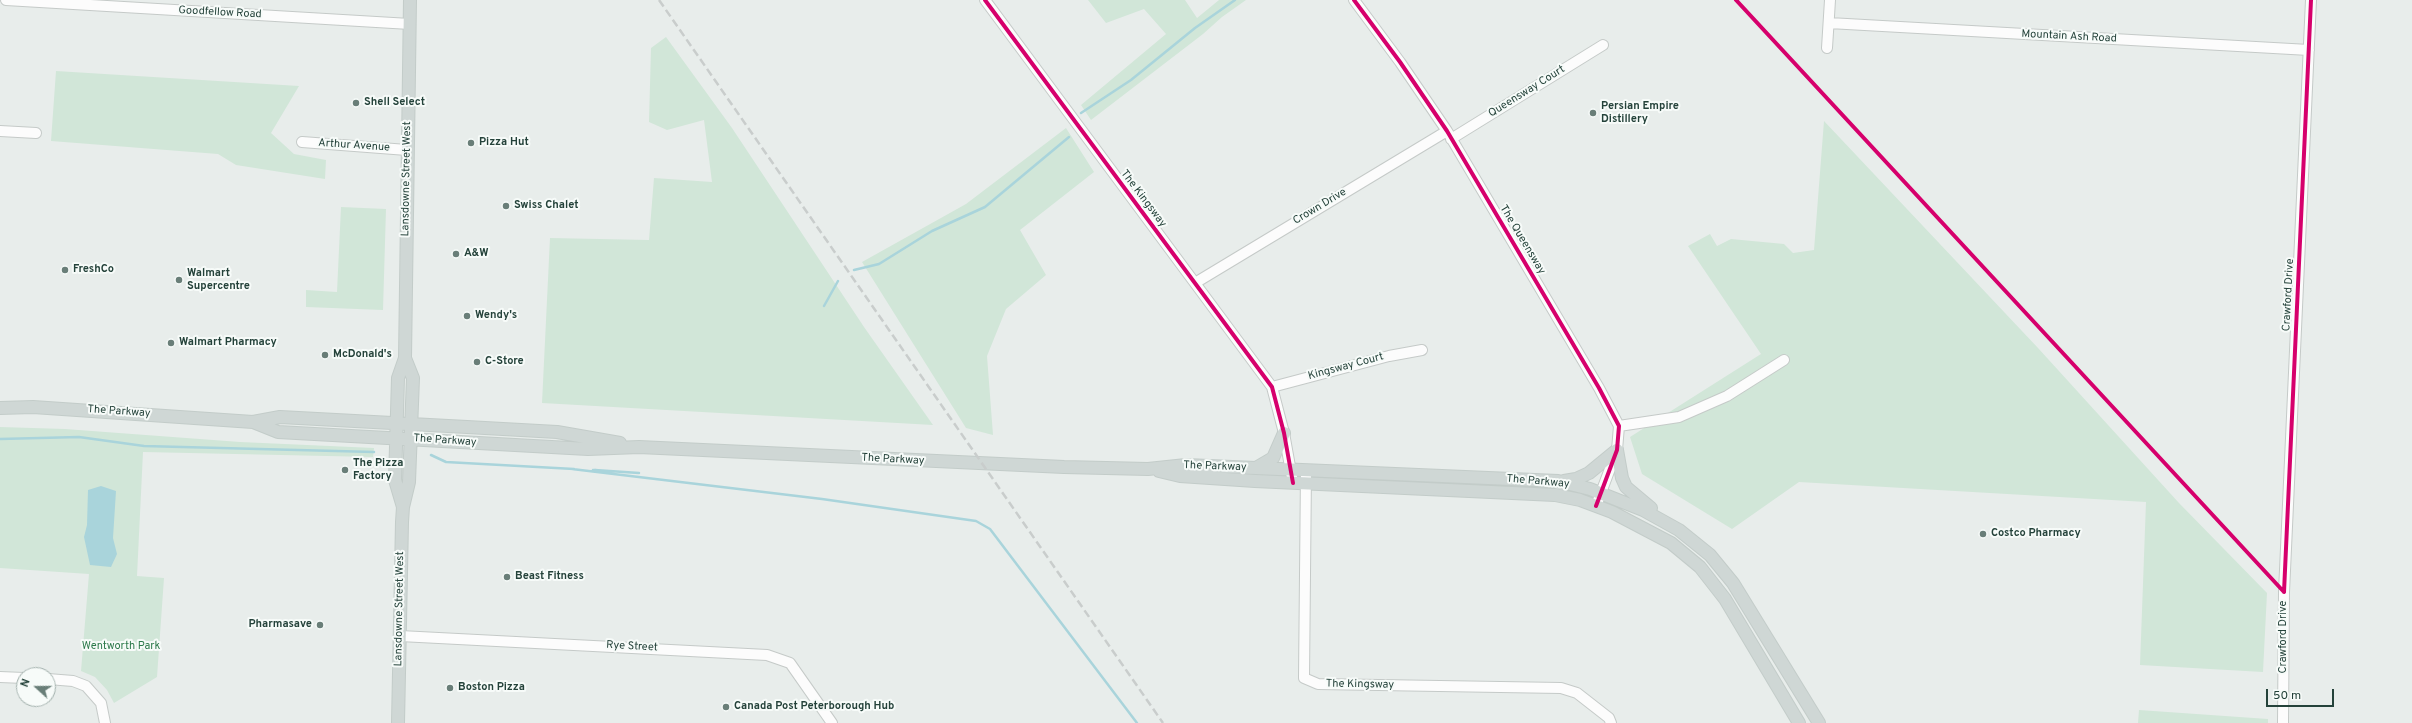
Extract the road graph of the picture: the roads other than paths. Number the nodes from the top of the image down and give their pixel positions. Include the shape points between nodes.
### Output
1 (6, 0) edge
2 (410, 0) edge
3 (985, 0) edge
4 (1354, 0) edge
5 (1830, 0) edge
6 (2311, 0) edge
7 (1828, 22) junction
8 (410, 24) junction
9 (1603, 45) dead end
10 (1827, 48) dead end
11 (2309, 50) junction
12 (0, 131) edge
13 (36, 133) dead end
14 (1449, 135) junction
15 (302, 142) dead end
16 (407, 150) junction
17 (1195, 283) junction
18 (1422, 350) dead end
19 (405, 358) junction
20 (1784, 360) dead end
21 (1272, 387) junction
22 (0, 400) edge
23 (33, 407) junction
24 (0, 408) edge
25 (253, 422) junction
26 (397, 423) junction
27 (411, 424) junction
28 (1619, 426) junction
29 (1284, 433) junction
30 (396, 438) junction
31 (411, 439) junction
32 (638, 447) junction
33 (1617, 450) junction
34 (1148, 468) junction
35 (1255, 468) junction
36 (1292, 470) junction
37 (1306, 471) junction
38 (1558, 481) junction
39 (1293, 483) junction
40 (1306, 484) junction
41 (1601, 493) junction
42 (1596, 506) junction
43 (403, 507) junction
44 (1671, 525) junction
45 (400, 636) junction
46 (0, 677) edge
47 (16, 678) edge
48 (56, 680) edge
49 (397, 719) edge
50 (104, 723) edge
51 (832, 723) edge
52 (1611, 723) edge
53 (1800, 723) edge
54 (1819, 723) edge
55 (2283, 723) edge

1 - 8 street, Goodfellow Road
2 - 8 main road, Lansdowne Street West
3 - 17 street, The Kingsway
4 - 14 street, The Queensway
5 - 7 street
6 - 11 street, Crawford Drive
7 - 10 street
7 - 11 street, Mountain Ash Road
8 - 16 main road, Lansdowne Street West
9 - 14 street, Queensway Court
11 - 55 street, Crawford Drive via 2284,592
12 - 13 street
14 - 17 street, Crown Drive
14 - 28 street, The Queensway
15 - 16 street, Arthur Avenue
16 - 19 main road, Lansdowne Street West
17 - 21 street, The Kingsway
18 - 21 street, Kingsway Court via 1389,356
19 - 26 main road, Lansdowne Street West via 398,378
19 - 27 main road, Lansdowne Street West via 413,378
20 - 28 street via 1727,396 1678,417
21 - 29 street, The Kingsway
22 - 23 main road, The Parkway
23 - 24 main road, The Parkway
23 - 25 main road, The Parkway
25 - 26 main road, The Parkway via 280,417
25 - 30 main road, The Parkway via 278,432
26 - 27 main road, The Parkway
26 - 30 main road, Lansdowne Street West
27 - 31 main road, Lansdowne Street West
27 - 32 main road, The Parkway via 557,432
28 - 33 street
29 - 35 main road via 1273,458
29 - 36 street, The Kingsway
30 - 31 main road, The Parkway
30 - 43 main road, Lansdowne Street West via 395,480
31 - 32 main road, The Parkway via 588,449
31 - 43 main road, Lansdowne Street West via 409,482
32 - 34 main road, The Parkway via 974,464
33 - 38 main road via 1589,473 1576,479
33 - 41 street
33 - 44 main road via 1626,487
34 - 35 main road, The Parkway via 1186,465
34 - 39 main road, The Parkway via 1180,476
35 - 36 main road, The Parkway
36 - 37 main road, The Parkway
36 - 39 street, The Kingsway
37 - 38 main road, The Parkway
37 - 40 street, The Kingsway
38 - 41 main road, The Parkway
39 - 40 main road, The Parkway
40 - 42 main road, The Parkway via 1540,494 1565,497
40 - 52 street, The Kingsway via 1304,678 1318,684 1561,688 1577,693
41 - 42 street
41 - 44 main road, The Parkway via 1643,510
42 - 53 main road, The Parkway via 1653,532 1700,567 1725,599
43 - 45 main road, Lansdowne Street West
44 - 54 main road, The Parkway via 1710,555 1734,584
45 - 49 main road, Lansdowne Street West
45 - 51 street, Rye Street via 767,654 790,663
46 - 47 street
48 - 50 street via 73,681 86,686 101,703

